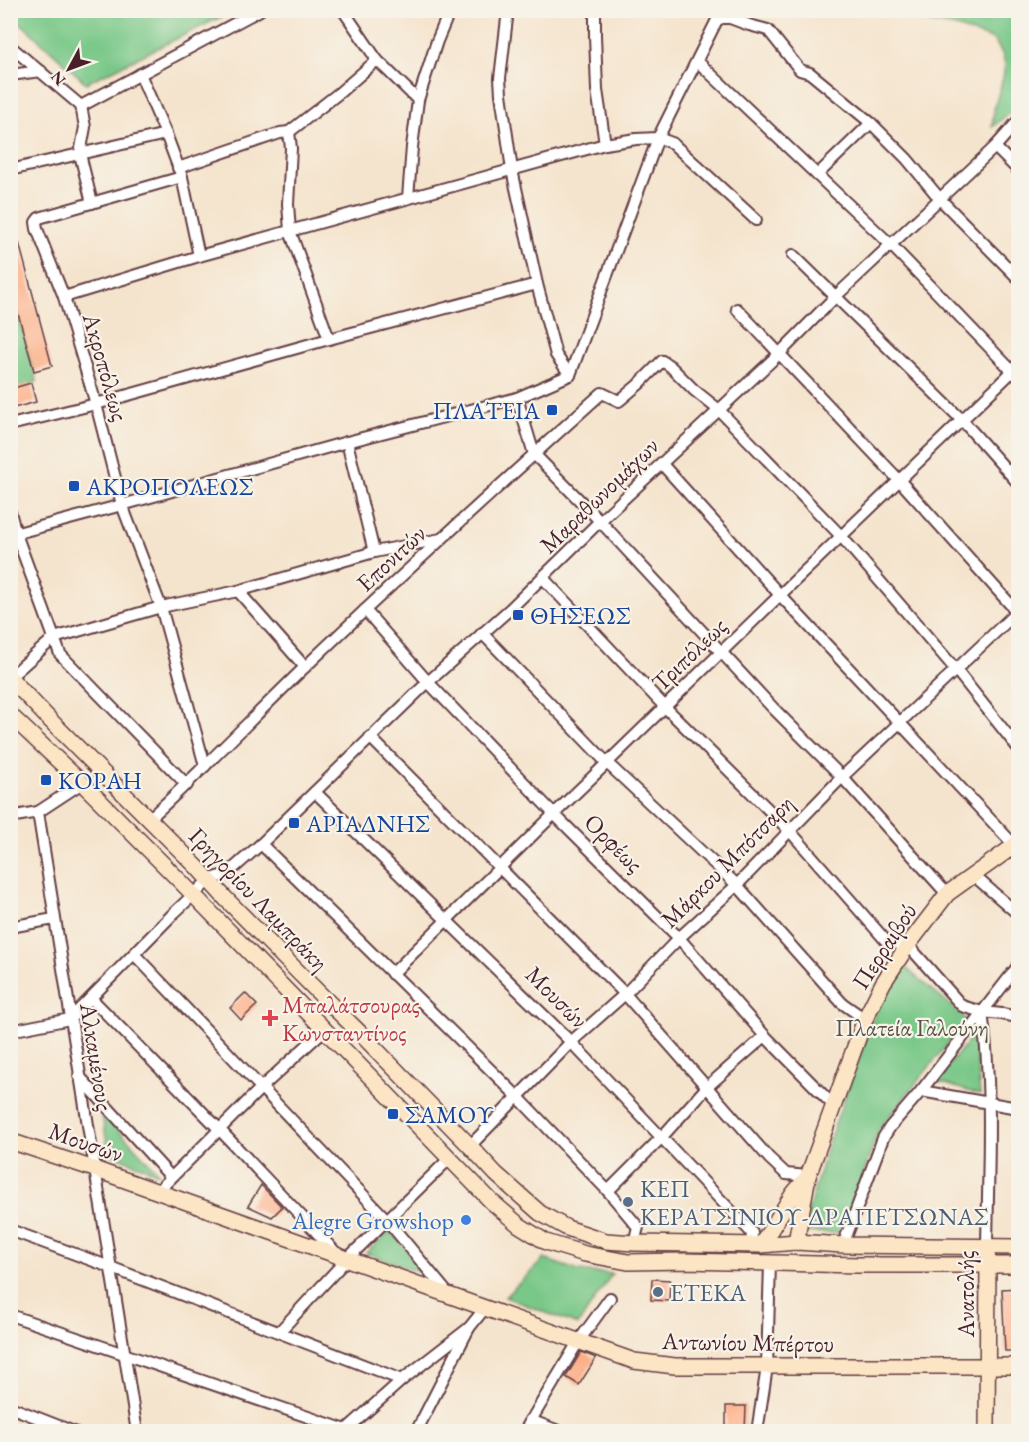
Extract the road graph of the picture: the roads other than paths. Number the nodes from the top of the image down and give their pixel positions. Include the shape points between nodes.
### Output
1 (260, 10) edge
2 (343, 10) edge
3 (450, 10) edge
4 (508, 10) edge
5 (595, 10) edge
6 (10, 46) edge
7 (376, 60) junction
8 (697, 61) junction
9 (41, 71) junction
10 (140, 74) junction
11 (10, 75) edge
12 (418, 100) junction
13 (81, 106) junction
14 (1018, 121) edge
15 (871, 123) junction
16 (289, 132) junction
17 (166, 134) junction
18 (658, 138) junction
19 (605, 144) junction
20 (994, 147) junction
21 (80, 154) junction
22 (10, 170) edge
23 (512, 170) junction
24 (1018, 170) edge
25 (180, 172) junction
26 (817, 175) junction
27 (408, 198) junction
28 (940, 199) junction
29 (92, 203) junction
30 (756, 220) dead end
31 (290, 231) junction
32 (891, 245) junction
33 (793, 255) dead end
34 (199, 256) junction
35 (1018, 278) edge
36 (537, 284) junction
37 (836, 296) junction
38 (64, 297) junction
39 (737, 309) dead end
40 (329, 339) junction
41 (780, 353) junction
42 (1017, 372) edge
43 (570, 375) junction
44 (517, 398) junction
45 (96, 404) junction
46 (719, 410) junction
47 (962, 420) junction
48 (10, 425) edge
49 (347, 441) junction
50 (534, 454) junction
51 (661, 463) junction
52 (900, 481) junction
53 (1018, 483) edge
54 (122, 506) junction
55 (10, 512) edge
56 (600, 521) junction
57 (13, 535) edge
58 (841, 536) junction
59 (442, 538) junction
60 (374, 552) junction
61 (543, 578) junction
62 (238, 591) junction
63 (780, 595) junction
64 (161, 608) junction
65 (365, 610) junction
66 (1018, 612) edge
67 (482, 633) junction
68 (54, 638) junction
69 (722, 652) junction
70 (305, 666) junction
71 (956, 670) junction
72 (10, 678) edge
73 (428, 682) junction
74 (664, 707) junction
75 (10, 715) edge
76 (899, 723) junction
77 (370, 737) junction
78 (1018, 748) edge
79 (608, 763) junction
80 (205, 766) junction
81 (842, 777) junction
82 (82, 783) junction
83 (187, 785) junction
84 (315, 792) junction
85 (38, 813) junction
86 (554, 814) junction
87 (10, 817) edge
88 (149, 819) junction
89 (789, 830) junction
90 (261, 844) junction
91 (1017, 844) edge
92 (499, 868) junction
93 (973, 875) junction
94 (737, 885) junction
95 (202, 888) junction
96 (947, 894) junction
97 (1018, 914) edge
98 (54, 919) junction
99 (446, 920) junction
100 (10, 927) edge
101 (679, 938) junction
102 (908, 945) junction
103 (134, 954) junction
104 (1018, 966) edge
105 (392, 974) junction
106 (626, 994) junction
107 (91, 998) junction
108 (982, 1012) junction
109 (1018, 1017) edge
110 (865, 1018) junction
111 (70, 1019) junction
112 (325, 1029) junction
113 (10, 1031) edge
114 (765, 1036) junction
115 (571, 1042) junction
116 (79, 1076) junction
117 (707, 1087) junction
118 (262, 1088) junction
119 (921, 1091) junction
120 (518, 1096) junction
121 (988, 1102) junction
122 (833, 1105) junction
123 (1018, 1108) edge
124 (220, 1130) junction
125 (661, 1138) junction
126 (10, 1141) edge
127 (470, 1146) junction
128 (450, 1158) junction
129 (94, 1168) junction
130 (808, 1176) junction
131 (171, 1177) junction
132 (158, 1191) junction
133 (608, 1191) junction
134 (387, 1220) junction
135 (10, 1230) edge
136 (796, 1242) junction
137 (634, 1243) junction
138 (756, 1245) junction
139 (843, 1245) junction
140 (987, 1247) junction
141 (1018, 1247) edge
142 (344, 1257) junction
143 (770, 1263) junction
144 (988, 1265) junction
145 (1018, 1265) edge
146 (110, 1267) junction
147 (450, 1296) junction
148 (610, 1298) dead end
149 (485, 1308) junction
150 (10, 1315) edge
151 (469, 1328) junction
152 (279, 1332) junction
153 (578, 1342) junction
154 (124, 1353) junction
155 (987, 1366) junction
156 (1018, 1366) edge
157 (767, 1367) junction
158 (402, 1380) junction
159 (10, 1407) edge
160 (530, 1420) junction
161 (74, 1431) edge
162 (137, 1431) edge
163 (348, 1431) edge
164 (416, 1431) edge
165 (524, 1431) edge
166 (561, 1431) edge
167 (757, 1431) edge
168 (987, 1431) edge

1 - 10 street
2 - 7 street
3 - 12 street
4 - 23 street via 500,78
5 - 19 street via 597,90
6 - 9 street
7 - 12 street
7 - 16 street
8 - 15 street via 717,20 730,18 768,30 800,70 810,73
8 - 18 street
8 - 26 street
9 - 11 street
9 - 13 street
10 - 13 street
10 - 17 street
12 - 27 street
13 - 21 street via 86,127
14 - 20 street, Μαραθωνομάχων
15 - 26 street
15 - 28 street
16 - 25 street
16 - 31 street
17 - 21 street
17 - 25 street
18 - 19 street
18 - 30 street via 672,143
18 - 43 street
19 - 23 street
20 - 24 street
20 - 28 street, Μαραθωνομάχων
21 - 22 street
21 - 29 street
23 - 27 street
23 - 36 street
25 - 29 street
25 - 34 street
26 - 32 street
27 - 31 street
28 - 32 street, Μαραθωνομάχων
28 - 35 street
29 - 38 street, Ακροπόλεως via 36,222
31 - 34 street
31 - 40 street
32 - 37 street, Μαραθωνομάχων
32 - 42 street
33 - 37 street
34 - 38 street
36 - 40 street
36 - 43 street via 556,356
37 - 41 street, Μαραθωνομάχων
37 - 47 street
38 - 45 street, Ακροπόλεως
39 - 41 street
40 - 45 street
41 - 46 street, Μαραθωνομάχων
41 - 52 street
42 - 47 street, Τριπόλεως
43 - 44 street
44 - 49 street
44 - 50 street
45 - 48 street
45 - 54 street, Ακροπόλεως
46 - 50 street, Επονιτών via 662,361 619,401 602,393
46 - 51 street, Μαραθωνομάχων
46 - 58 street
47 - 52 street, Τριπόλεως
47 - 53 street
49 - 54 street
49 - 60 street
50 - 56 street
50 - 59 street, Επονιτών
51 - 56 street, Μαραθωνομάχων
51 - 63 street
52 - 58 street, Τριπόλεως
52 - 66 street
54 - 57 street
54 - 64 street, Ακροπόλεως
55 - 57 street
56 - 61 street, Μαραθωνομάχων
56 - 69 street
57 - 68 street
58 - 63 street, Τριπόλεως
58 - 71 street
59 - 60 street
59 - 65 street, Επονιτών
60 - 62 street
61 - 67 street, Μαραθωνομάχων
61 - 74 street
62 - 64 street
62 - 70 street
63 - 69 street, Τριπόλεως
63 - 76 street
64 - 68 street
64 - 80 street, Ακροπόλεως
65 - 70 street, Επονιτών
65 - 73 street, Ορφέως
66 - 71 street, Μάρκου Μπότσαρη
67 - 73 street, Μαραθωνομάχων
67 - 79 street
68 - 72 street
68 - 83 street via 60,654
69 - 74 street, Τριπόλεως
69 - 81 street
70 - 80 street, Επονιτών
71 - 76 street, Μάρκου Μπότσαρη
71 - 78 street
72 - 88 main road, Γρηγορίου Λαμπράκη
73 - 77 street, Μαραθωνομάχων
73 - 86 street, Ορφέως
74 - 79 street, Τριπόλεως
74 - 89 street
75 - 82 main road, Γρηγορίου Λαμπράκη
76 - 81 street, Μάρκου Μπότσαρη
76 - 91 street
77 - 84 street, Μαραθωνομάχων
77 - 92 street
79 - 86 street, Τριπόλεως
79 - 94 street
80 - 83 street, Επονιτών
81 - 89 street, Μάρκου Μπότσαρη
81 - 96 street
82 - 85 street
82 - 95 main road, Γρηγορίου Λαμπράκη
83 - 88 street, Επονιτών
84 - 90 street, Μαραθωνομάχων
84 - 99 street, Μουσών
85 - 87 street
85 - 98 street, Αλκαμένους
86 - 92 street, Τριπόλεως
86 - 101 street, Ορφέως
88 - 95 main road, Γρηγορίου Λαμπράκη
89 - 94 street, Μάρκου Μπότσαρη
89 - 102 street via 887,942
90 - 95 street, Μαραθωνομάχων via 227,874
90 - 105 street
91 - 93 main road, Περραιβού
92 - 99 street, Τριπόλεως
92 - 106 street
93 - 96 main road, Περραιβού
93 - 97 street
94 - 101 street, Μάρκου Μπότσαρη
94 - 110 street via 842,1003
95 - 103 street, Μαραθωνομάχων
95 - 112 main road, Γρηγορίου Λαμπράκη
95 - 127 main road, Γρηγορίου Λαμπράκη via 226,899
96 - 102 main road, Περραιβού
98 - 100 street
98 - 111 street, Αλκαμένους
99 - 105 street, Τριπόλεως
99 - 115 street, Μουσών
101 - 106 street, Μάρκου Μπότσαρη
101 - 114 street, Ορφέως
102 - 108 street via 962,1006
102 - 110 main road, Περραιβού
103 - 107 street, Μαραθωνομάχων
103 - 118 street
104 - 108 street
105 - 120 street
106 - 115 street, Μάρκου Μπότσαρη
106 - 117 street
107 - 111 street, Μαραθωνομάχων
107 - 124 street
108 - 109 street
108 - 119 street
108 - 121 street, Ανατολής
110 - 122 main road, Περραιβού
111 - 113 street
111 - 116 street, Αλκαμένους
112 - 118 street
112 - 128 main road, Γρηγορίου Λαμπράκη
114 - 117 street
114 - 122 street, Ορφέως
115 - 120 street, Μάρκου Μπότσαρη
115 - 125 street, Μουσών
116 - 129 street, Αλκαμένους
116 - 131 street
117 - 125 street
117 - 130 street via 786,1173
118 - 124 street
118 - 134 street
119 - 121 street
119 - 139 street via 883,1138
120 - 127 street, Μάρκου Μπότσαρη
120 - 133 street
121 - 123 street
121 - 140 street, Ανατολής
122 - 130 main road, Περραιβού
124 - 131 street
124 - 142 street
125 - 133 street
125 - 138 street, Μουσών via 752,1233
126 - 129 main road, Μουσών
127 - 137 main road, Γρηγορίου Λαμπράκη via 540,1213 567,1228 606,1241
128 - 134 street
128 - 143 main road, Γρηγορίου Λαμπράκη via 519,1226 556,1246 628,1262
129 - 132 main road, Μουσών
129 - 146 street, Αλκαμένους
130 - 136 main road, Περραιβού
130 - 138 main road, Περραιβού
131 - 132 street
132 - 142 main road, Μουσών
133 - 137 street via 638,1227
134 - 142 street
134 - 147 street
135 - 146 street
136 - 138 main road, Γρηγορίου Λαμπράκη
136 - 139 main road, Γρηγορίου Λαμπράκη
137 - 138 main road, Γρηγορίου Λαμπράκη
139 - 140 main road, Γρηγορίου Λαμπράκη
140 - 141 main road, Γρηγορίου Λαμπράκη
140 - 144 main road, Ανατολής
142 - 147 main road, Μουσών
142 - 152 street
143 - 144 main road, Γρηγορίου Λαμπράκη
143 - 157 street
144 - 145 main road, Γρηγορίου Λαμπράκη
144 - 155 main road, Ανατολής
146 - 152 street
146 - 154 street, Αλκαμένους
147 - 149 main road, Μουσών
148 - 153 street
149 - 151 street
149 - 153 main road, Αντωνίου Μπέρτου
150 - 154 street
151 - 158 street
151 - 164 street
152 - 158 street
153 - 157 main road, Αντωνίου Μπέρτου via 634,1361 675,1366
153 - 160 street
154 - 162 street, Αλκαμένους
154 - 163 street
155 - 156 main road, Αντωνίου Μπέρτου
155 - 157 main road, Αντωνίου Μπέρτου
155 - 168 main road, Ανατολής
157 - 167 street
158 - 163 street
159 - 161 street
160 - 165 street
160 - 166 street

